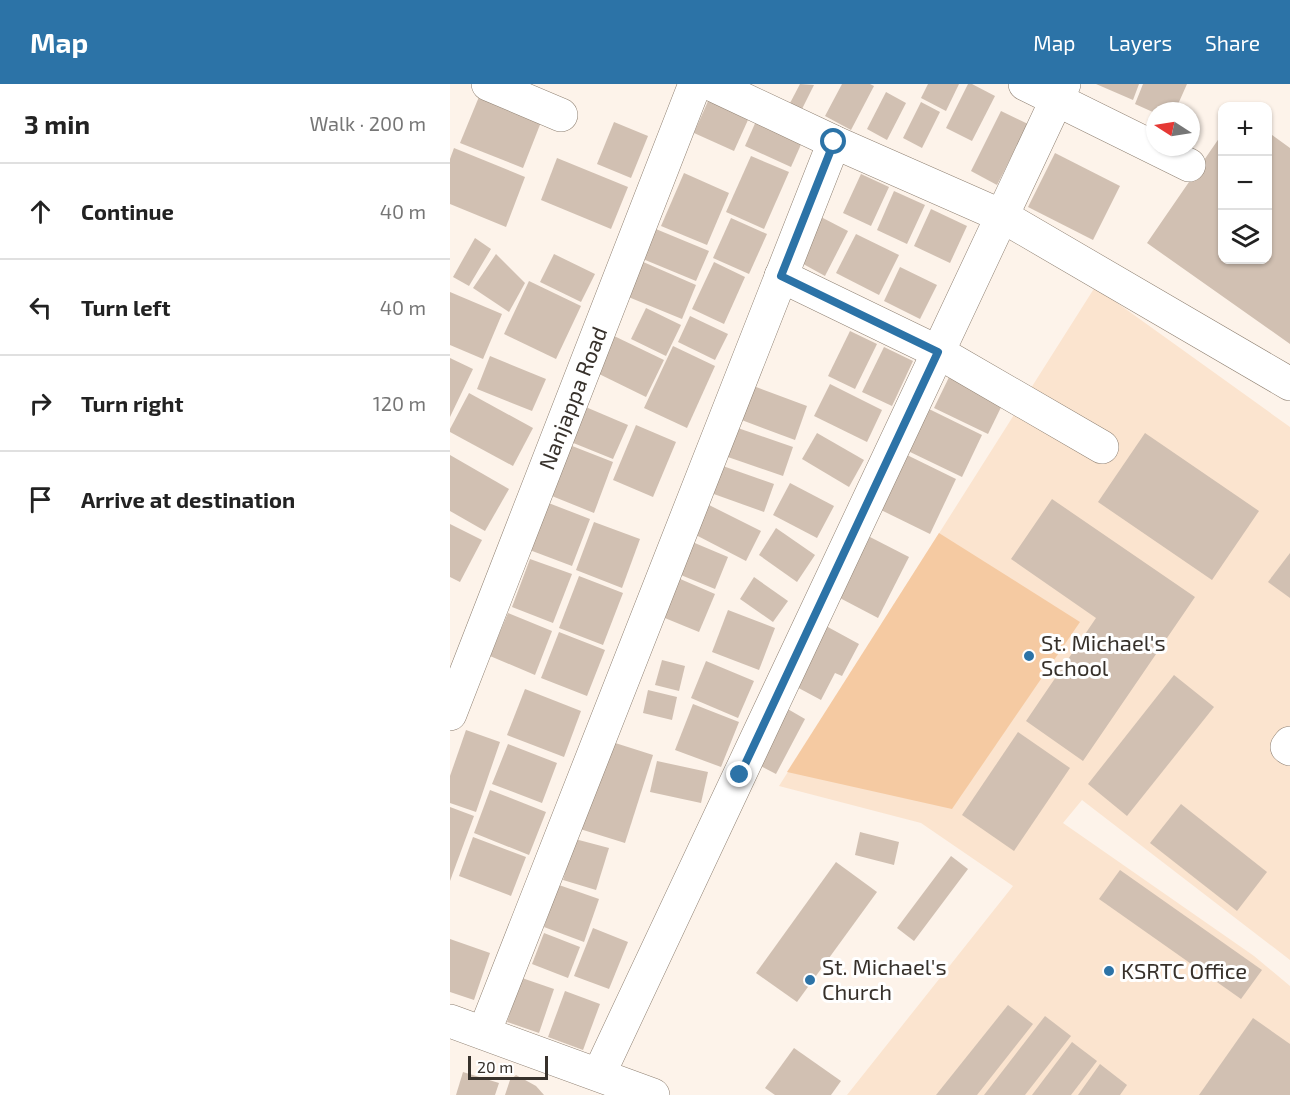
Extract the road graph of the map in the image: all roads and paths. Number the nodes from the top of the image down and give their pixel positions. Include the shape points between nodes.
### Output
1 (488, 84) edge
2 (695, 84) edge
3 (711, 84) edge
4 (1025, 84) edge
5 (1060, 92) edge
6 (561, 115) dead end
7 (834, 142) junction
8 (1189, 165) dead end
9 (1002, 216) junction
10 (781, 276) junction
11 (938, 352) junction
12 (1290, 384) edge
13 (1102, 447) dead end
14 (450, 714) edge
15 (1290, 743) edge
16 (1290, 749) edge
17 (450, 1021) edge
18 (484, 1033) junction
19 (599, 1074) junction
20 (653, 1095) edge

1 - 6 street
2 - 14 street, Nanjappa Road
3 - 7 street
4 - 5 street
5 - 8 street
5 - 9 street
7 - 9 street
7 - 10 street
9 - 11 street
9 - 12 street
10 - 11 street
10 - 18 street
11 - 13 street
11 - 19 street
15 - 16 street
17 - 18 street
18 - 19 street
19 - 20 street

